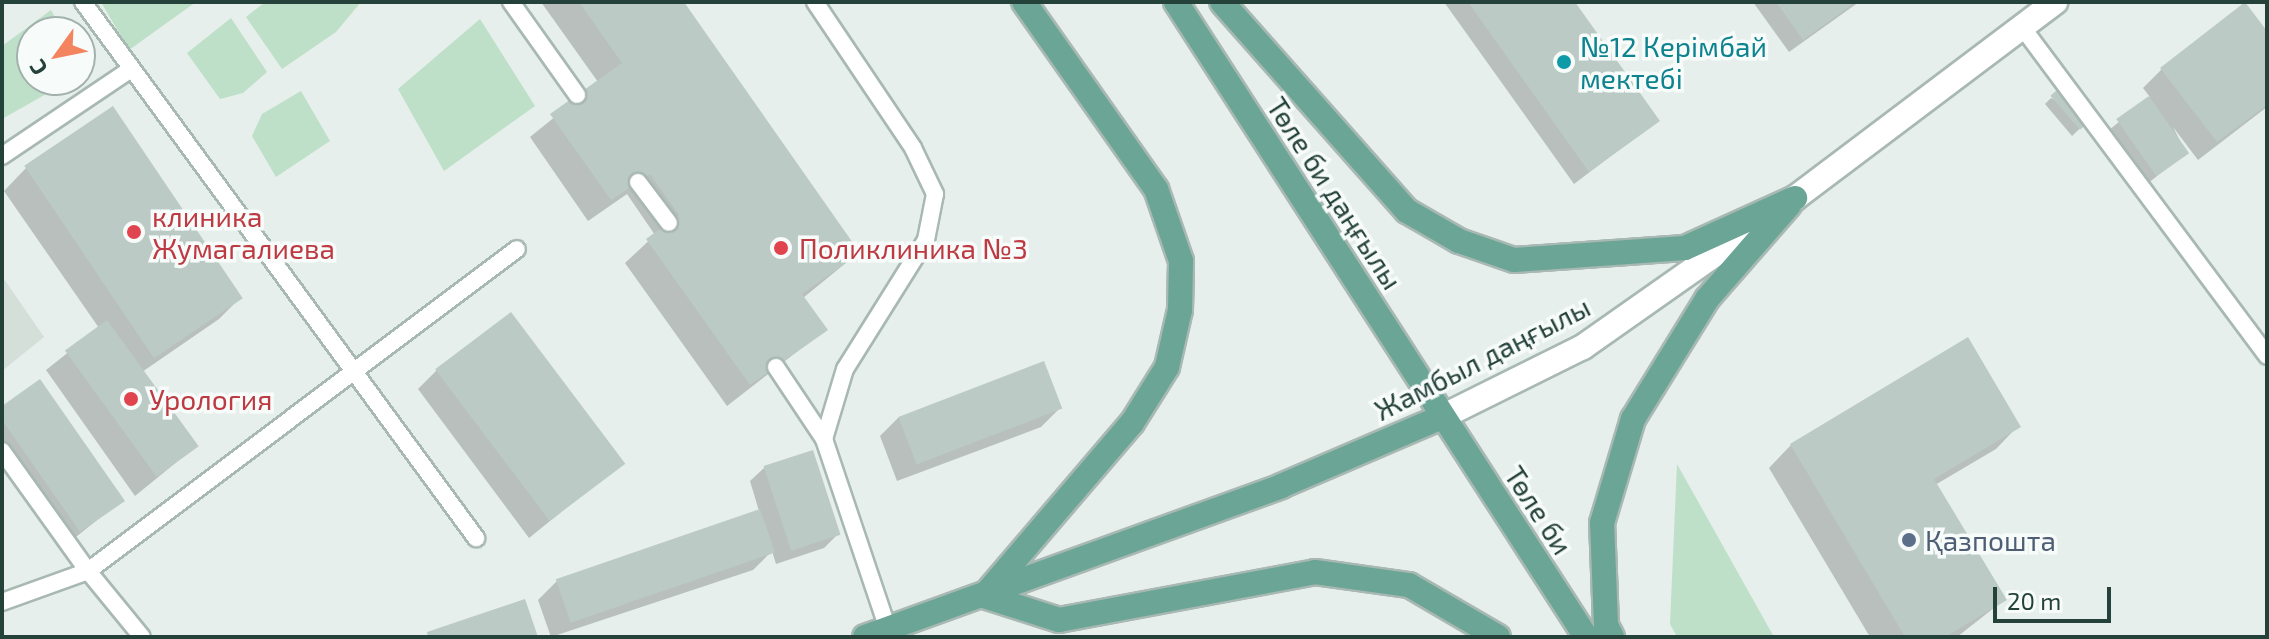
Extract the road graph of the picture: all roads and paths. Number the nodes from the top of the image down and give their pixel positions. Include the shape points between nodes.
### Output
1 (83, 2) edge
2 (511, 2) edge
3 (815, 2) edge
4 (1024, 2) edge
5 (1176, 2) edge
6 (1222, 2) edge
7 (2055, 2) edge
8 (2022, 27) junction
9 (131, 69) junction
10 (577, 95) dead end
11 (2, 156) edge
12 (638, 182) dead end
13 (1795, 198) junction
14 (669, 223) dead end
15 (517, 249) dead end
16 (2267, 356) edge
17 (776, 367) dead end
18 (355, 375) junction
19 (1442, 417) junction
20 (824, 439) junction
21 (2, 451) edge
22 (476, 538) dead end
23 (88, 571) junction
24 (984, 596) junction
25 (2, 602) edge
26 (888, 629) junction
27 (142, 637) edge
28 (865, 637) edge
29 (1498, 637) edge
30 (1586, 637) edge
31 (1612, 637) edge

1 - 9 lane
2 - 10 lane
3 - 20 lane via 913,148 935,194 926,240 845,369
4 - 24 main road via 1156,189 1181,261 1180,310 1167,367 1132,423
5 - 19 main road, Төле би даңғылы
6 - 13 main road via 1407,211 1473,246 1514,260 1685,248
7 - 8 main road, Жамбыл даңғылы
8 - 13 main road, Жамбыл даңғылы
8 - 16 lane
9 - 11 lane
9 - 18 lane
12 - 14 lane
13 - 19 main road, Жамбыл даңғылы via 1583,347
13 - 31 main road via 1707,299 1633,419 1602,523 1606,625
15 - 18 lane
17 - 20 lane
18 - 22 lane
18 - 23 lane
19 - 24 main road, Жамбыл даңғылы via 1281,486
19 - 30 main road, Төле би
20 - 26 lane
21 - 23 lane
23 - 25 lane
23 - 27 lane
24 - 26 main road, Жамбыл даңғылы
24 - 29 main road via 1059,620 1315,572 1409,585
26 - 28 main road, Жамбыл даңғылы

